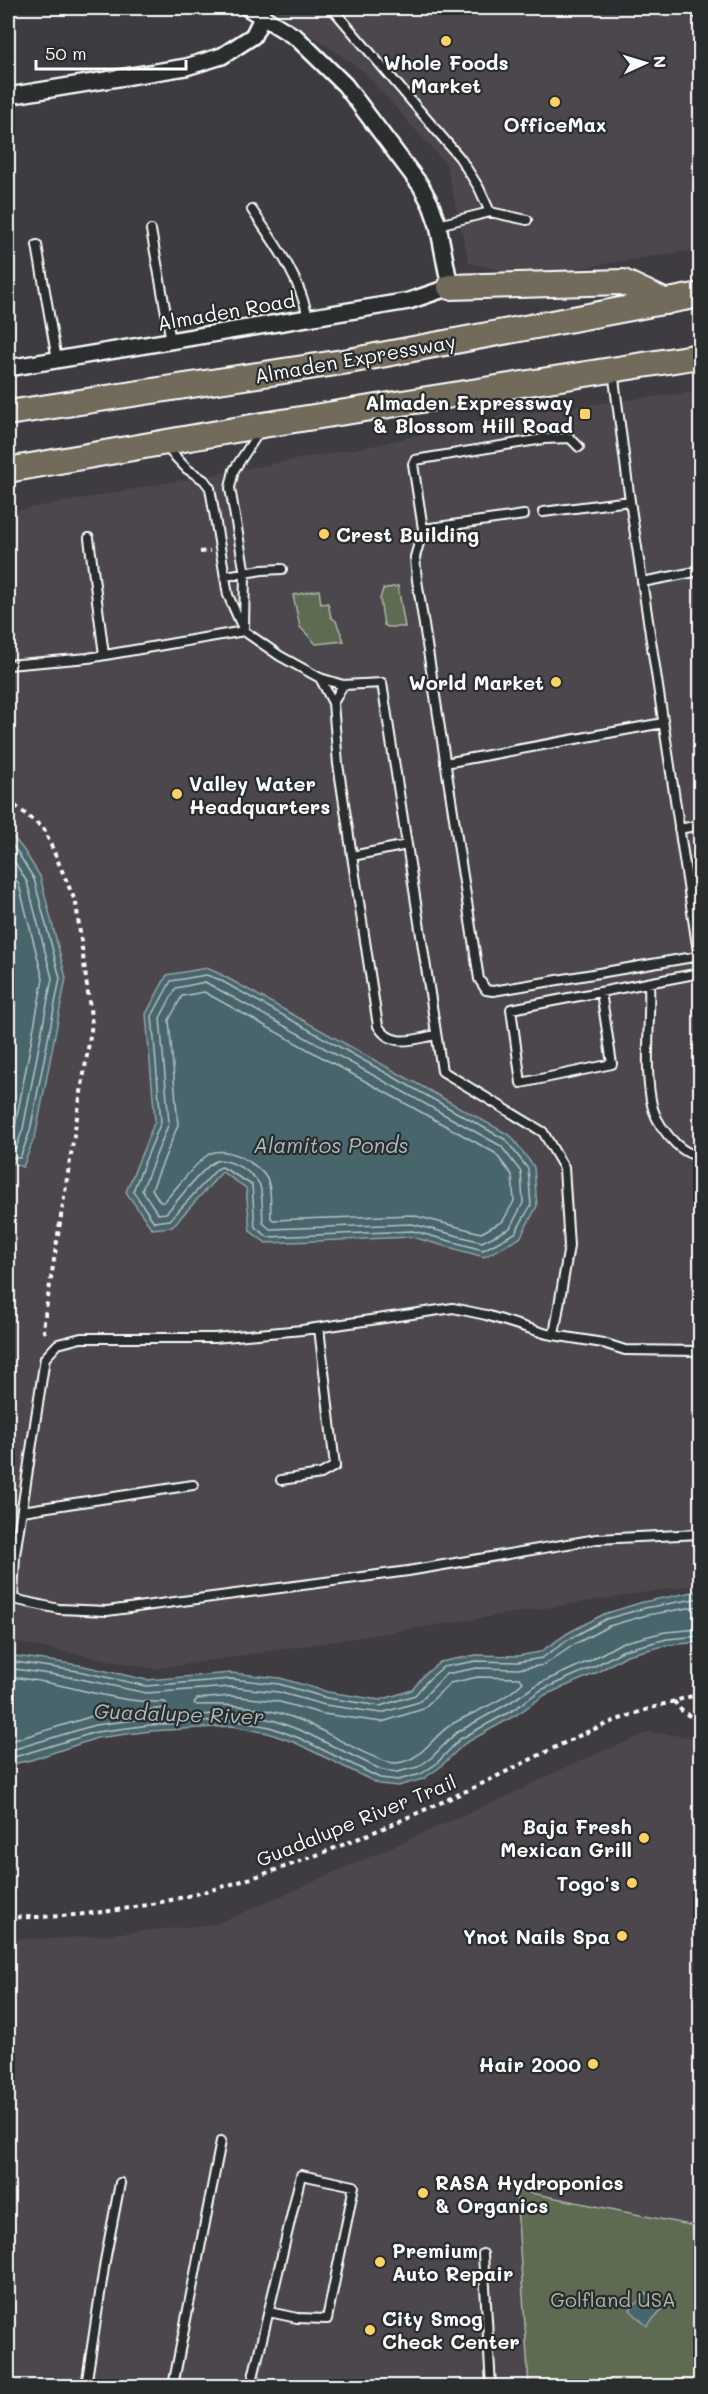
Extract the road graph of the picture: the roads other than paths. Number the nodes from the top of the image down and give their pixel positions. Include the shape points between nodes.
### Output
1 (248, 8) edge
2 (333, 8) edge
3 (694, 8) edge
4 (262, 16) junction
5 (700, 16) edge
6 (8, 96) edge
7 (252, 210) dead end
8 (490, 212) junction
9 (527, 220) dead end
10 (438, 225) junction
11 (151, 230) dead end
12 (37, 245) dead end
13 (450, 287) junction
14 (700, 295) edge
15 (666, 302) junction
16 (308, 318) junction
17 (171, 341) junction
18 (700, 356) edge
19 (57, 360) junction
20 (8, 368) edge
21 (612, 370) junction
22 (8, 413) edge
23 (263, 425) junction
24 (163, 444) junction
25 (579, 447) dead end
26 (8, 470) edge
27 (630, 501) junction
28 (543, 512) dead end
29 (524, 515) dead end
30 (423, 529) junction
31 (89, 538) dead end
32 (282, 569) dead end
33 (700, 571) edge
34 (245, 574) junction
35 (226, 576) junction
36 (642, 582) junction
37 (244, 631) junction
38 (104, 655) junction
39 (8, 665) edge
40 (320, 678) junction
41 (343, 685) junction
42 (333, 703) junction
43 (663, 723) junction
44 (445, 763) junction
45 (700, 825) edge
46 (679, 829) junction
47 (407, 845) junction
48 (352, 856) junction
49 (699, 956) edge
50 (700, 965) edge
51 (700, 973) edge
52 (649, 983) junction
53 (602, 992) junction
54 (436, 1035) junction
55 (700, 1155) edge
56 (320, 1328) junction
57 (554, 1335) junction
58 (700, 1351) edge
59 (281, 1480) dead end
60 (193, 1485) dead end
61 (22, 1511) junction
62 (700, 1534) edge
63 (10, 1600) edge
64 (221, 2141) dead end
65 (120, 2183) dead end
66 (483, 2254) dead end
67 (269, 2312) junction
68 (86, 2386) edge
69 (173, 2386) edge
70 (251, 2386) edge
71 (490, 2386) edge

1 - 4 street
2 - 8 lane via 460,158
3 - 5 lane
4 - 6 street via 253,36 222,56 186,67
4 - 10 street via 297,38 345,85 421,186
7 - 16 lane via 284,256 305,300
8 - 9 lane
8 - 10 lane
10 - 13 street
11 - 17 lane
12 - 19 lane
13 - 15 main road via 623,282
13 - 16 street, Almaden Road via 409,301
14 - 15 main road, Almaden Expressway
15 - 22 main road, Almaden Expressway via 349,361
16 - 17 street, Almaden Road
17 - 19 street, Almaden Road
18 - 21 main road
19 - 20 street, Almaden Road
21 - 23 main road
21 - 27 lane
23 - 24 main road
23 - 34 lane via 231,478
24 - 26 main road
24 - 35 lane via 210,488
25 - 30 lane via 573,440 561,438 416,460 413,471
27 - 28 lane
27 - 36 lane
29 - 30 lane
30 - 44 lane via 415,557 417,580
31 - 38 lane
32 - 34 lane
33 - 36 lane
34 - 35 lane
34 - 37 lane
35 - 37 lane via 228,595
36 - 43 lane
37 - 38 lane
37 - 40 lane
38 - 39 lane
40 - 41 lane
40 - 42 lane
41 - 42 lane
41 - 47 lane via 382,683
42 - 48 lane
43 - 44 lane
43 - 46 lane
44 - 49 lane via 479,978 486,990
45 - 46 lane
46 - 49 lane
47 - 48 lane
47 - 54 lane
48 - 54 lane via 378,1026 385,1037 396,1041
49 - 50 lane
51 - 52 lane
52 - 53 lane
52 - 55 lane via 649,1083 654,1111 677,1145 692,1155
53 - 53 lane via 511,1009 521,1083 612,1064
54 - 57 lane via 442,1071 543,1132 564,1168 569,1246
56 - 57 lane via 453,1308
56 - 59 lane via 335,1466 321,1474
56 - 61 lane via 214,1338 81,1338 58,1344 45,1358
57 - 58 lane via 625,1350
60 - 61 lane
61 - 63 lane
62 - 63 lane via 597,1539 408,1571 107,1611 59,1609
64 - 69 lane
65 - 68 lane
66 - 71 lane
67 - 67 lane via 327,2319 354,2186 300,2175
67 - 70 lane

